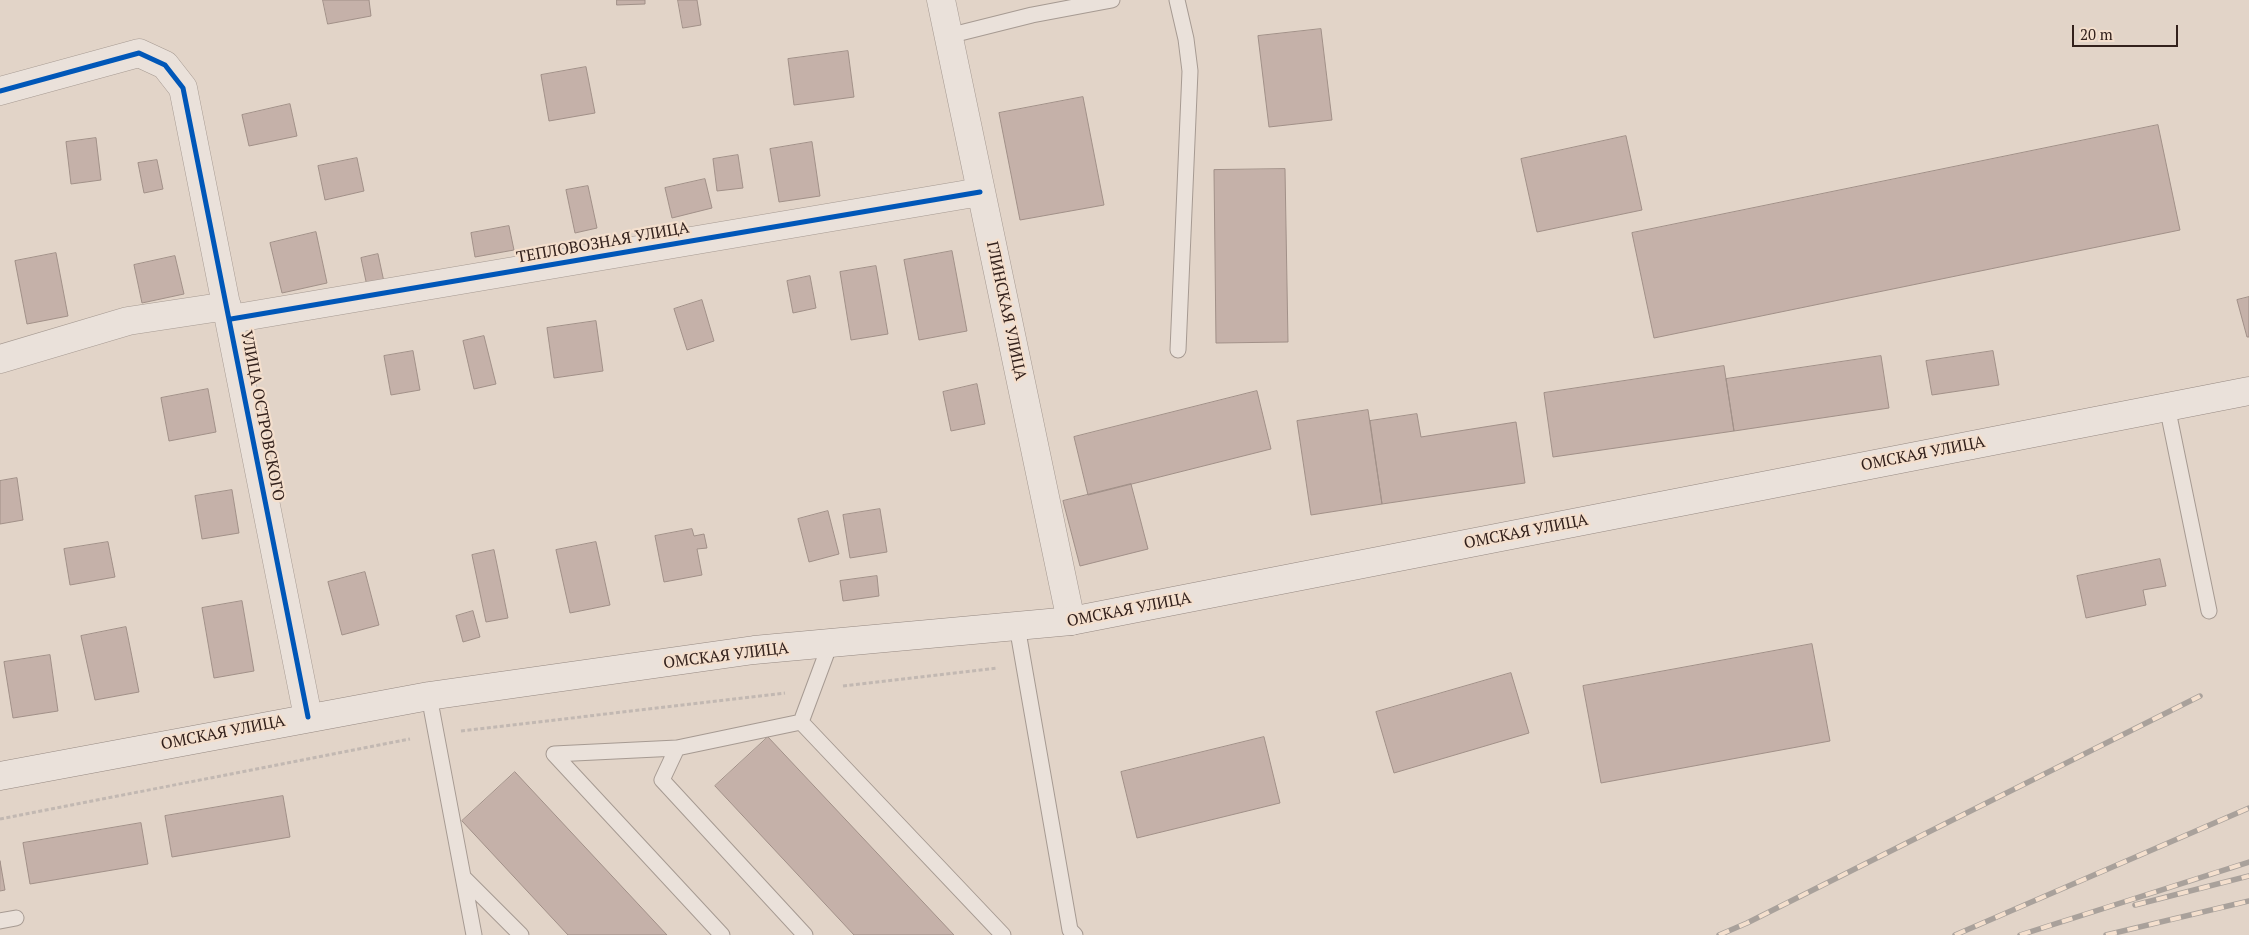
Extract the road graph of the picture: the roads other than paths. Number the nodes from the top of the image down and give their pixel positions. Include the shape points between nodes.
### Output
1 (942, 0) edge
2 (1112, 0) edge
3 (1177, 0) edge
4 (948, 36) junction
5 (0, 91) edge
6 (980, 192) junction
7 (229, 312) junction
8 (1178, 350) dead end
9 (0, 360) edge
10 (2249, 391) edge
11 (2167, 406) junction
12 (2209, 611) dead end
13 (1072, 621) junction
14 (1017, 626) junction
15 (830, 644) junction
16 (429, 696) junction
17 (308, 717) junction
18 (801, 722) junction
19 (677, 748) junction
20 (0, 776) edge
21 (464, 877) junction
22 (16, 918) dead end
23 (0, 921) edge
24 (474, 935) edge
25 (521, 935) edge
26 (722, 935) edge
27 (805, 935) edge
28 (1003, 935) edge
29 (1075, 935) edge

1 - 4 street, ГЛИНСКАЯ УЛИЦА
2 - 4 lane via 1032,15
3 - 8 lane via 1190,71
4 - 6 street, ГЛИНСКАЯ УЛИЦА
5 - 7 street, УЛИЦА ОСТРОВСКОГО via 140,53 165,65 183,88
6 - 7 street, ТЕПЛОВОЗНАЯ УЛИЦА
6 - 13 street, ГЛИНСКАЯ УЛИЦА
7 - 9 street, ТЕПЛОВОЗНАЯ УЛИЦА via 128,321
7 - 17 street, УЛИЦА ОСТРОВСКОГО
10 - 11 street, ОМСКАЯ УЛИЦА
11 - 12 lane
11 - 13 street, ОМСКАЯ УЛИЦА
13 - 14 street, ОМСКАЯ УЛИЦА
14 - 15 street, ОМСКАЯ УЛИЦА
14 - 29 lane via 1070,930
15 - 16 street, ОМСКАЯ УЛИЦА via 754,650
15 - 18 lane
16 - 17 street, ОМСКАЯ УЛИЦА
16 - 21 lane
17 - 20 street, ОМСКАЯ УЛИЦА
18 - 19 lane
18 - 28 lane
19 - 26 lane via 554,754
19 - 27 lane via 662,780
21 - 24 lane
21 - 25 lane
22 - 23 lane

